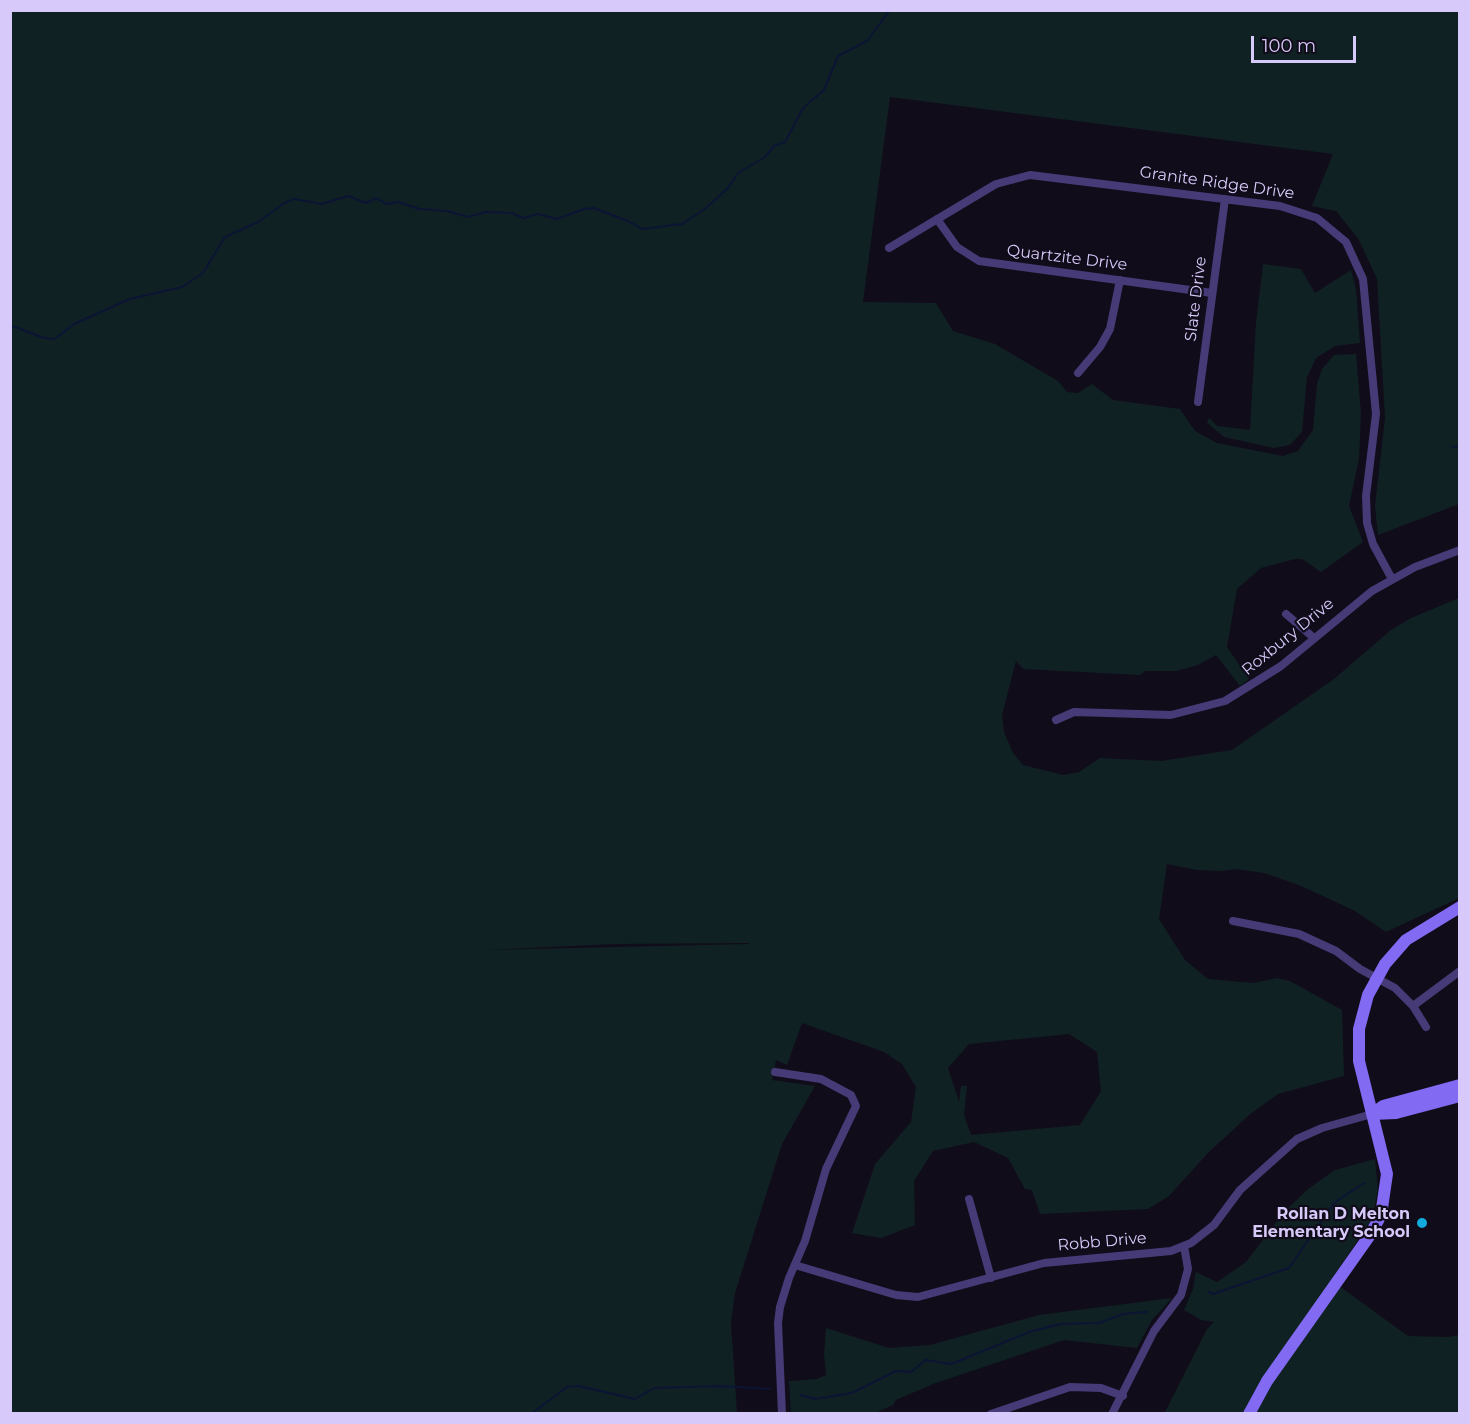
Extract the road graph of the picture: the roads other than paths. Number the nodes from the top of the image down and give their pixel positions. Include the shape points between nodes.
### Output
1 (1225, 199) junction
2 (937, 219) junction
3 (889, 248) dead end
4 (1120, 280) junction
5 (1212, 293) junction
6 (1078, 373) dead end
7 (1198, 402) dead end
8 (1460, 550) edge
9 (1392, 579) junction
10 (1286, 614) dead end
11 (1314, 638) junction
12 (1056, 720) dead end
13 (1460, 907) edge
14 (1233, 921) dead end
15 (1460, 971) edge
16 (1375, 978) junction
17 (1413, 1006) junction
18 (1426, 1027) dead end
19 (775, 1072) dead end
20 (1460, 1085) edge
21 (1460, 1096) edge
22 (1372, 1114) junction
23 (969, 1199) dead end
24 (1184, 1246) junction
25 (795, 1265) junction
26 (990, 1278) junction
27 (1123, 1396) junction
28 (782, 1413) edge
29 (991, 1413) edge
30 (1112, 1413) edge
31 (1249, 1413) edge

1 - 2 street, Granite Ridge Drive via 1030,175 996,184
1 - 5 street, Slate Drive
1 - 9 street, Granite Ridge Drive via 1308,213 1333,229 1353,253 1365,290 1376,414 1366,496 1367,522
2 - 3 street, Granite Ridge Drive
2 - 4 street, Quartzite Drive via 957,247 979,261
4 - 5 street, Quartzite Drive
4 - 6 street via 1110,329
5 - 7 street, Slate Drive
8 - 9 street, Roxbury Drive
9 - 11 street, Roxbury Drive via 1362,597
10 - 11 street
11 - 12 street, Roxbury Drive via 1258,683 1215,705 1158,717 1074,712
13 - 16 street via 1406,940
14 - 16 street via 1307,937
15 - 17 street
16 - 17 street via 1395,988
16 - 22 street via 1362,1012 1358,1045
17 - 18 street
19 - 25 street via 817,1077 847,1092 855,1102 854,1115 825,1169
20 - 22 street, Robb Drive via 1383,1106
21 - 22 street, Robb Drive via 1396,1113
22 - 24 street, Robb Drive via 1297,1139 1234,1197 1214,1226
22 - 31 street via 1387,1174 1381,1215
23 - 26 street
24 - 26 street, Robb Drive via 1153,1254 1044,1263
24 - 27 street via 1188,1269 1184,1290 1154,1331
25 - 26 street, Robb Drive via 904,1297 925,1296
25 - 28 street via 778,1315
27 - 29 street via 1101,1388 1070,1387
27 - 30 street

